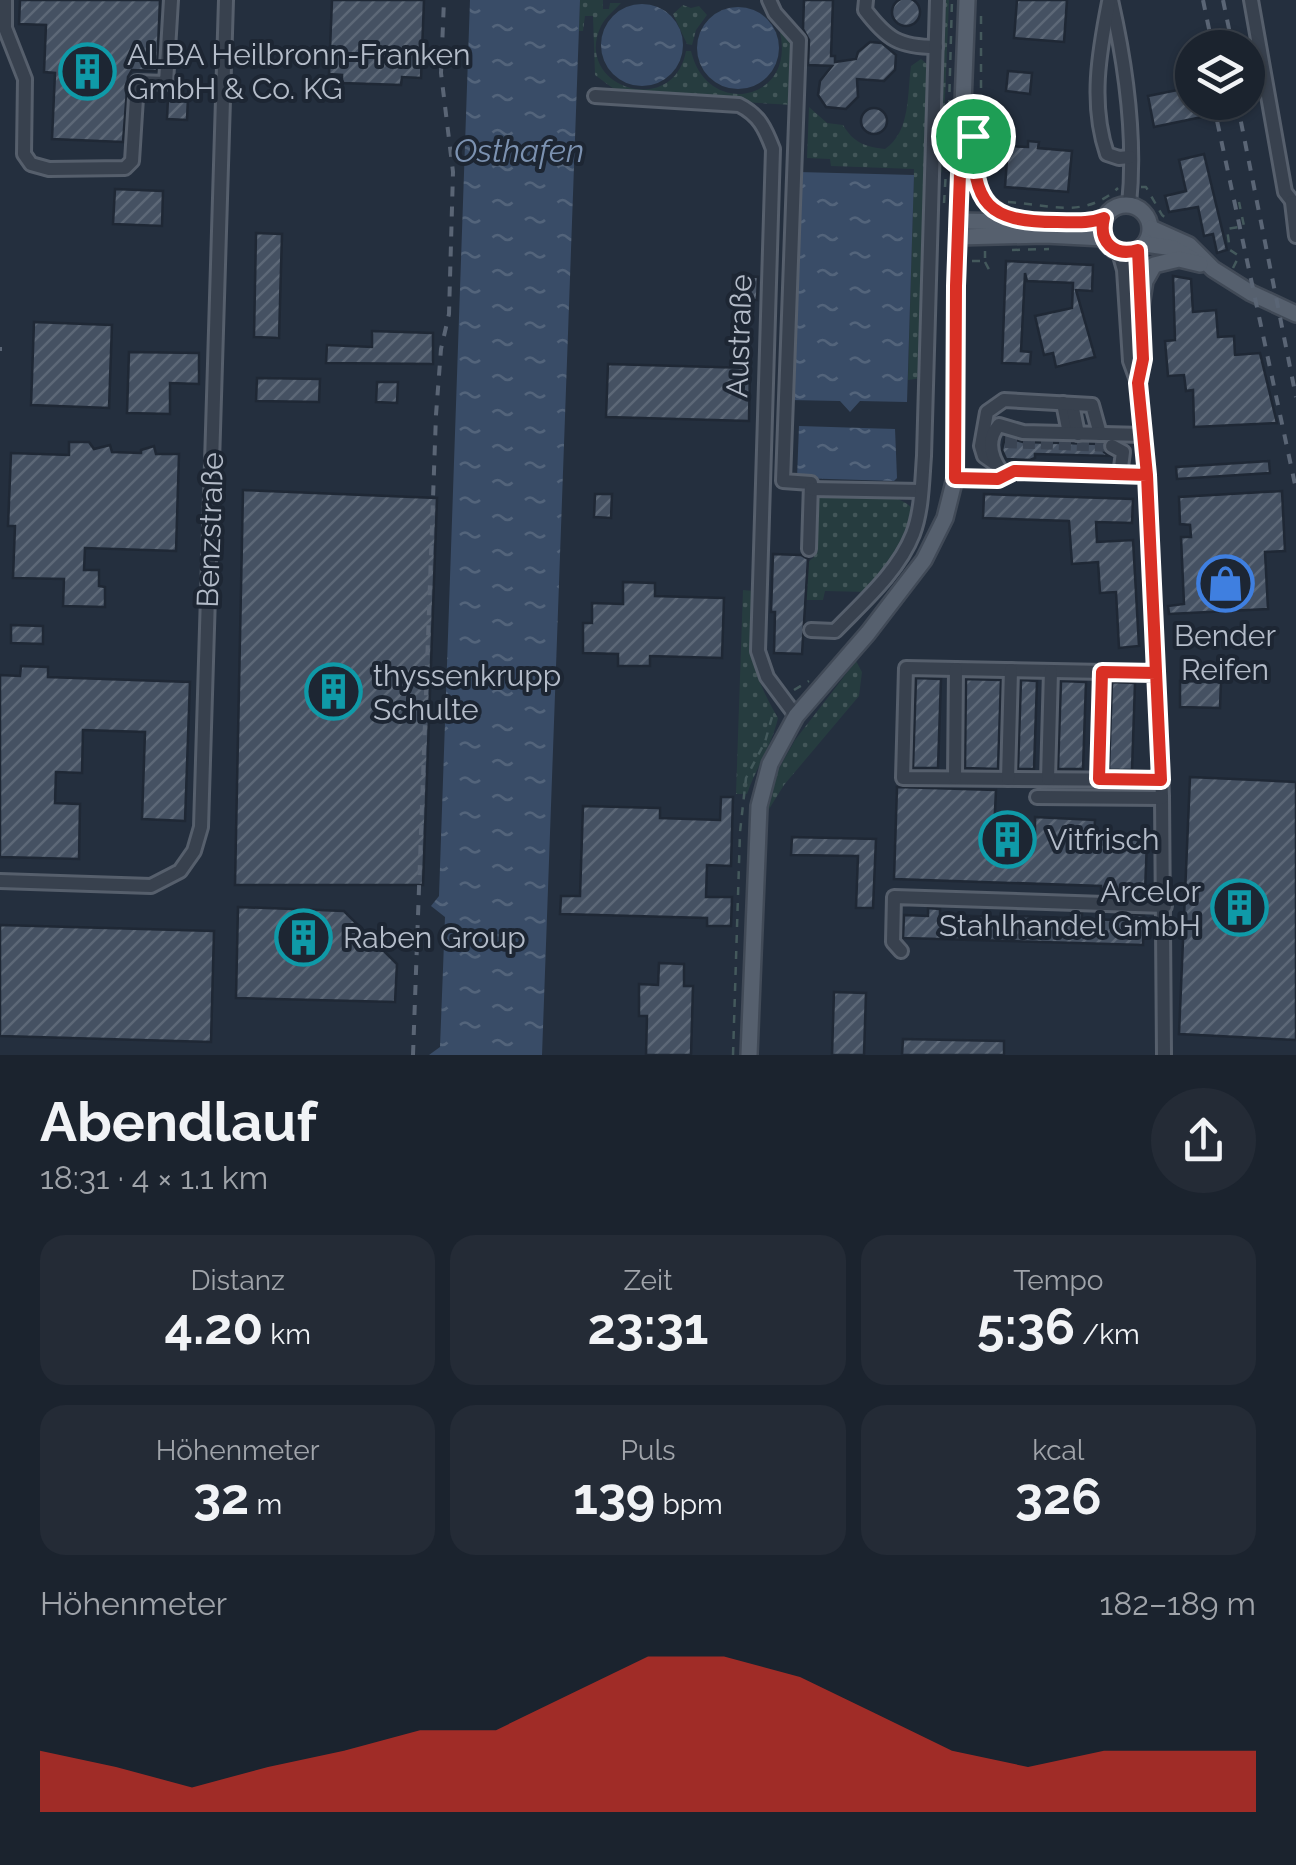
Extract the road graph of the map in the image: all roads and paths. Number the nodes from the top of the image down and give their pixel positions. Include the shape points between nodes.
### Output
1 (6, 0) edge
2 (171, 0) edge
3 (226, 0) edge
4 (769, 0) edge
5 (866, 0) edge
6 (937, 0) edge
7 (967, 0) edge
8 (981, 0) edge
9 (1110, 0) edge
10 (1250, 0) edge
11 (936, 47) junction
12 (595, 96) dead end
13 (962, 117) junction
14 (981, 142) dead end
15 (1130, 157) junction
16 (1239, 202) dead end
17 (1129, 204) junction
18 (1294, 204) edge
19 (1104, 218) junction
20 (1022, 222) junction
21 (958, 229) junction
22 (1296, 236) edge
23 (1104, 238) junction
24 (1145, 241) junction
25 (1119, 252) junction
26 (985, 261) dead end
27 (1206, 266) junction
28 (1232, 269) dead end
29 (992, 275) dead end
30 (1140, 312) junction
31 (1296, 314) edge
32 (1138, 383) junction
33 (1073, 404) junction
34 (1084, 434) junction
35 (1144, 435) junction
36 (1112, 446) dead end
37 (994, 462) junction
38 (1120, 475) junction
39 (1147, 475) junction
40 (955, 478) junction
41 (998, 479) junction
42 (811, 489) junction
43 (922, 491) junction
44 (809, 549) dead end
45 (811, 630) dead end
46 (956, 669) junction
47 (1011, 670) junction
48 (1051, 671) junction
49 (1102, 672) junction
50 (1156, 673) junction
51 (796, 716) junction
52 (955, 778) junction
53 (1008, 779) junction
54 (1048, 779) junction
55 (1099, 779) junction
56 (1161, 780) junction
57 (1037, 797) dead end
58 (1162, 798) junction
59 (0, 881) edge
60 (1164, 906) junction
61 (901, 951) dead end
62 (749, 1055) edge
63 (1164, 1055) edge

1 - 2 street via 5,28 25,79 24,154 31,164 50,169 126,168 132,161 137,82 166,83
3 - 59 street, Benzstraße via 201,827 180,872 150,886
4 - 42 street via 799,40 783,481 811,482
5 - 11 street via 865,10 884,35 913,47
6 - 11 street
7 - 13 main road
8 - 14 path
9 - 15 street via 1125,62
9 - 15 street via 1096,66 1100,134 1107,154
10 - 18 street via 1286,192
11 - 43 street
12 - 51 street, Austraße via 739,105 754,113 773,149 758,652 767,677
13 - 20 main road via 973,136 980,195
13 - 21 main road
15 - 17 street
16 - 28 path via 1244,226 1226,229 1230,250 1239,256
17 - 19 main road
17 - 24 main road via 1146,215
18 - 22 street
19 - 20 main road
19 - 23 main road
20 - 21 main road
21 - 23 main road
21 - 40 main road
23 - 25 main road
24 - 25 main road
24 - 27 main road
24 - 30 street
25 - 32 street
26 - 29 path
27 - 30 main road via 1179,259 1154,265
27 - 31 main road
30 - 32 street
32 - 35 street
33 - 34 street
33 - 34 street via 1092,405
33 - 37 street via 1004,400 990,408 980,446
34 - 35 street
34 - 37 street via 1022,432 1002,424
35 - 39 street
36 - 38 street via 1123,452
37 - 41 street
38 - 39 street
38 - 41 street via 1016,471
39 - 50 street
40 - 41 street
40 - 51 main road via 945,518 911,580
42 - 43 street
42 - 44 street
43 - 45 street via 914,532 898,561 835,631
46 - 47 street
46 - 52 street
46 - 52 street via 906,668 903,778
47 - 48 street
47 - 53 street
48 - 49 street
48 - 54 street
49 - 50 street
49 - 55 street
50 - 56 street
51 - 62 main road via 770,764 758,806
52 - 53 street
53 - 54 street
54 - 55 street
55 - 56 street
56 - 58 street
57 - 58 street
58 - 60 street
60 - 61 street via 894,898 893,942
60 - 63 street

